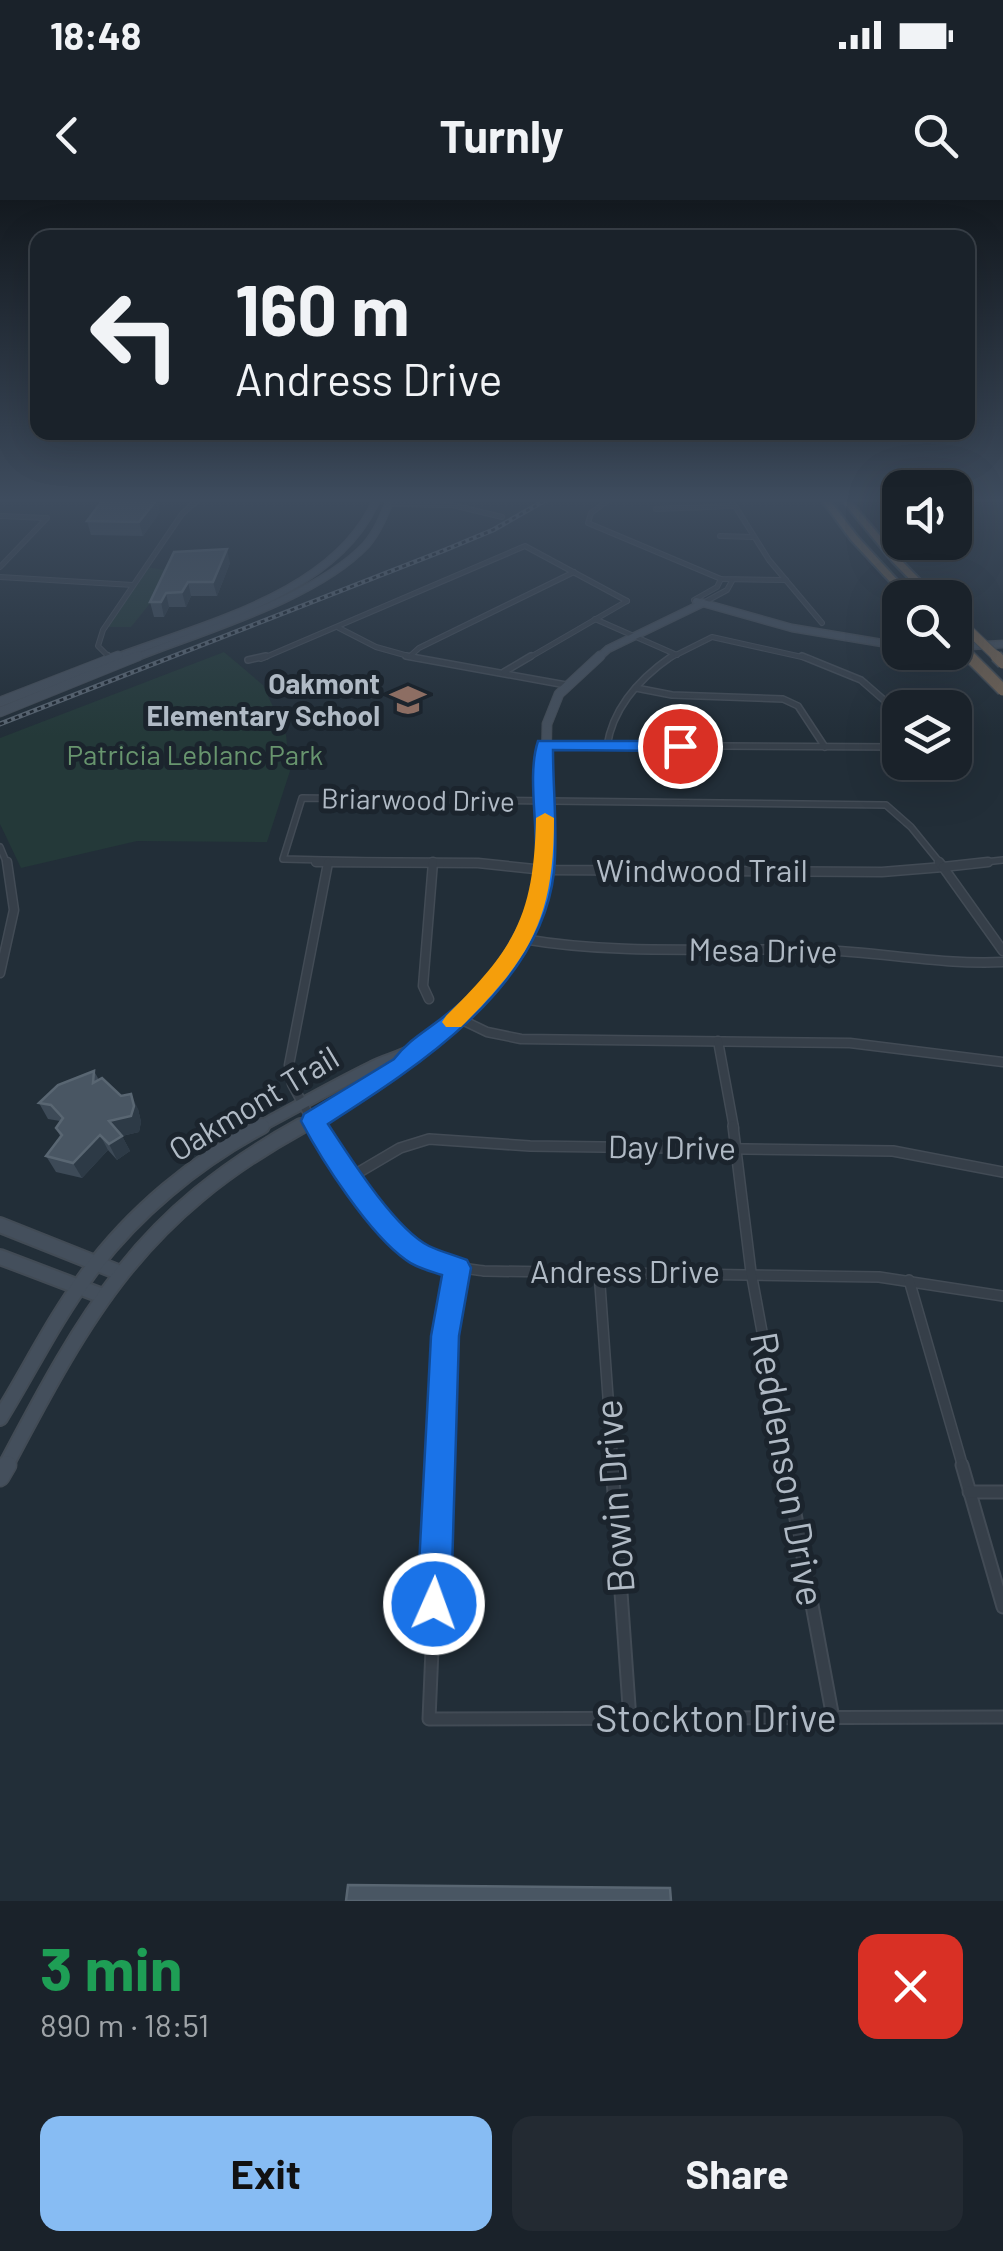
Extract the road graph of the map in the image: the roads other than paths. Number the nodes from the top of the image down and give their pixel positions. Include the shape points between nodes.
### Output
1 (6, 577) edge
2 (138, 577) edge
3 (306, 577) edge
4 (323, 577) edge
5 (454, 577) edge
6 (563, 577) edge
7 (584, 577) edge
8 (717, 577) edge
9 (784, 577) edge
10 (721, 579) junction
11 (786, 580) junction
12 (732, 581) junction
13 (133, 585) junction
14 (696, 603) junction
15 (254, 604) junction
16 (264, 608) junction
17 (595, 619) junction
18 (822, 623) dead end
19 (339, 628) junction
20 (972, 633) edge
21 (633, 636) junction
22 (882, 643) edge
23 (972, 644) edge
24 (1003, 644) edge
25 (677, 655) junction
26 (408, 657) junction
27 (111, 660) junction
28 (248, 660) dead end
29 (972, 660) edge
30 (1003, 663) edge
31 (120, 666) junction
32 (504, 672) junction
33 (566, 685) junction
34 (636, 688) junction
35 (1003, 690) edge
36 (882, 693) edge
37 (0, 702) edge
38 (0, 712) edge
39 (544, 745) junction
40 (607, 746) junction
41 (825, 747) junction
42 (882, 747) edge
43 (545, 802) junction
44 (0, 847) edge
45 (282, 859) joint
46 (1003, 860) edge
47 (433, 862) junction
48 (328, 863) junction
49 (942, 868) junction
50 (544, 870) junction
51 (523, 939) junction
52 (1003, 952) edge
53 (1003, 962) edge
54 (0, 973) edge
55 (429, 998) dead end
56 (458, 1018) junction
57 (718, 1041) junction
58 (412, 1051) junction
59 (1003, 1062) edge
60 (302, 1103) junction
61 (313, 1121) junction
62 (738, 1148) junction
63 (1003, 1172) edge
64 (349, 1178) junction
65 (0, 1225) edge
66 (0, 1257) edge
67 (96, 1262) junction
68 (457, 1268) junction
69 (600, 1271) junction
70 (118, 1272) junction
71 (751, 1272) junction
72 (909, 1280) junction
73 (78, 1288) junction
74 (100, 1295) junction
75 (1003, 1296) edge
76 (0, 1418) edge
77 (0, 1477) edge
78 (969, 1492) junction
79 (1003, 1492) edge
80 (1003, 1607) edge
81 (1003, 1717) edge
82 (833, 1718) junction
83 (630, 1720) junction

1 - 13 street
2 - 13 street
3 - 15 street
4 - 16 street
5 - 19 street
6 - 26 street
7 - 17 street via 627,601
8 - 10 street
9 - 11 street
10 - 12 street
10 - 14 street, Oakmont Trail
11 - 12 street
11 - 18 street
12 - 14 street, Oakmont Trail via 727,590
13 - 27 street via 98,639
14 - 21 street, Oakmont Trail
14 - 22 street
15 - 16 street
15 - 27 street
16 - 31 street
17 - 21 street
17 - 32 street
19 - 26 street
19 - 28 street
20 - 30 highway, bridge
21 - 25 street
21 - 33 street, Oakmont Trail via 594,658
23 - 24 street
25 - 34 street
25 - 36 street via 712,637 845,670
26 - 32 street
27 - 31 street
27 - 37 street
29 - 35 highway, bridge
31 - 38 street
32 - 33 street
33 - 39 street, Oakmont Trail via 552,707
34 - 40 street via 614,712
34 - 41 street via 783,698 798,706
39 - 40 street
39 - 43 street, Oakmont Trail
40 - 41 street
41 - 42 street
43 - 45 street, Briarwood Drive via 302,798
43 - 49 street, Briarwood Drive via 893,807
43 - 50 street, Oakmont Trail
44 - 54 street via 14,898
45 - 48 street, Windwood Trail
46 - 49 street, Windwood Trail
47 - 48 street, Windwood Trail
47 - 50 street, Windwood Trail
47 - 55 street via 423,986
48 - 60 street, Andress Drive via 290,1054 290,1081
49 - 50 street, Windwood Trail
49 - 52 street
50 - 51 street, Oakmont Trail
51 - 53 street, Mesa Drive via 581,948 825,950
51 - 56 street, Oakmont Trail
56 - 57 street via 521,1039
56 - 58 street, Oakmont Trail
57 - 59 street via 878,1045
57 - 62 street, Reddenson Drive
58 - 60 street, Oakmont Trail
58 - 61 street, Oakmont Trail via 391,1073
60 - 61 street, Andress Drive
60 - 67 street, Oakmont Trail via 186,1174
61 - 64 street, Andress Drive
61 - 70 street, Oakmont Trail via 198,1191
62 - 63 street, Day Drive via 893,1151
62 - 64 street, Day Drive via 511,1146 429,1138
62 - 71 street, Reddenson Drive
64 - 68 street, Andress Drive via 402,1242
65 - 67 street
66 - 73 street
67 - 70 street
67 - 73 street, Oakmont Trail
68 - 69 street, Andress Drive
68 - 83 street, Stockton Drive via 445,1336 430,1719
69 - 71 street, Andress Drive
69 - 83 street, Bowin Drive
70 - 74 street, Oakmont Trail
71 - 72 street, Andress Drive
71 - 82 street, Reddenson Drive
72 - 75 street, Andress Drive
72 - 78 street
73 - 74 street
73 - 76 street, Oakmont Trail
74 - 77 street, Oakmont Trail
78 - 79 street
78 - 80 street
81 - 82 street, Stockton Drive
82 - 83 street, Stockton Drive

